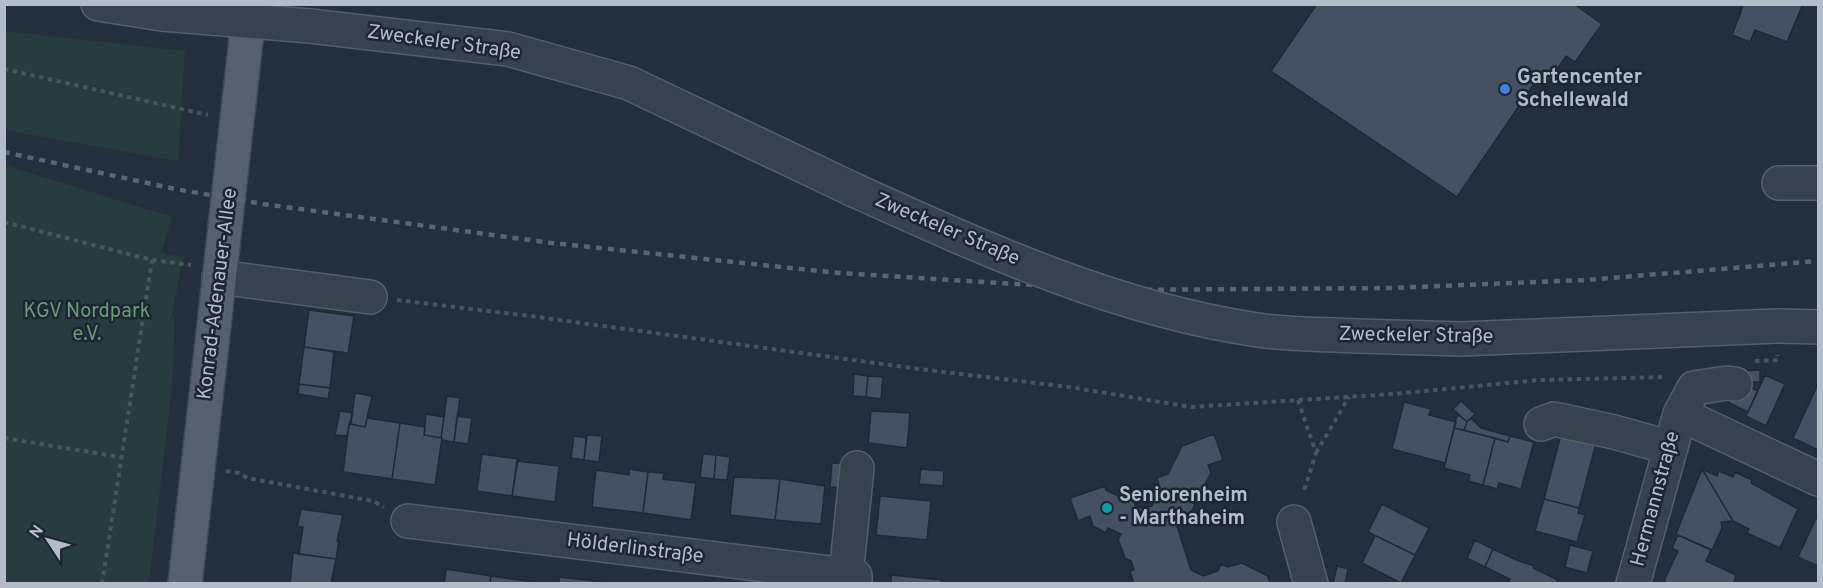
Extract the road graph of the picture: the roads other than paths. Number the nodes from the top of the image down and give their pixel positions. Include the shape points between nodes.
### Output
1 (98, 4) edge
2 (250, 4) edge
3 (1779, 183) dead end
4 (1818, 183) edge
5 (219, 273) junction
6 (370, 297) road end
7 (1818, 327) edge
8 (1735, 384) dead end
9 (1680, 414) junction
10 (1541, 424) dead end
11 (1671, 448) junction
12 (857, 468) dead end
13 (1818, 479) edge
14 (408, 521) dead end
15 (1294, 522) road end
16 (850, 579) edge
17 (185, 584) edge
18 (1311, 584) edge
19 (1633, 584) edge

1 - 7 street, Zweckeler Straße, bridge via 508,49 629,83 854,190 1001,254 1171,313 1259,331 1462,339
2 - 5 main road, Konrad-Adenauer-Allee
3 - 4 street
5 - 6 street
5 - 17 main road, Konrad-Adenauer-Allee
8 - 9 street, Hermannstraße via 1694,388
9 - 11 street, Hermannstraße
9 - 13 street
10 - 11 street via 1554,419
11 - 19 street, Hermannstraße
12 - 16 street
14 - 16 street, Hölderlinstraße
15 - 18 street

